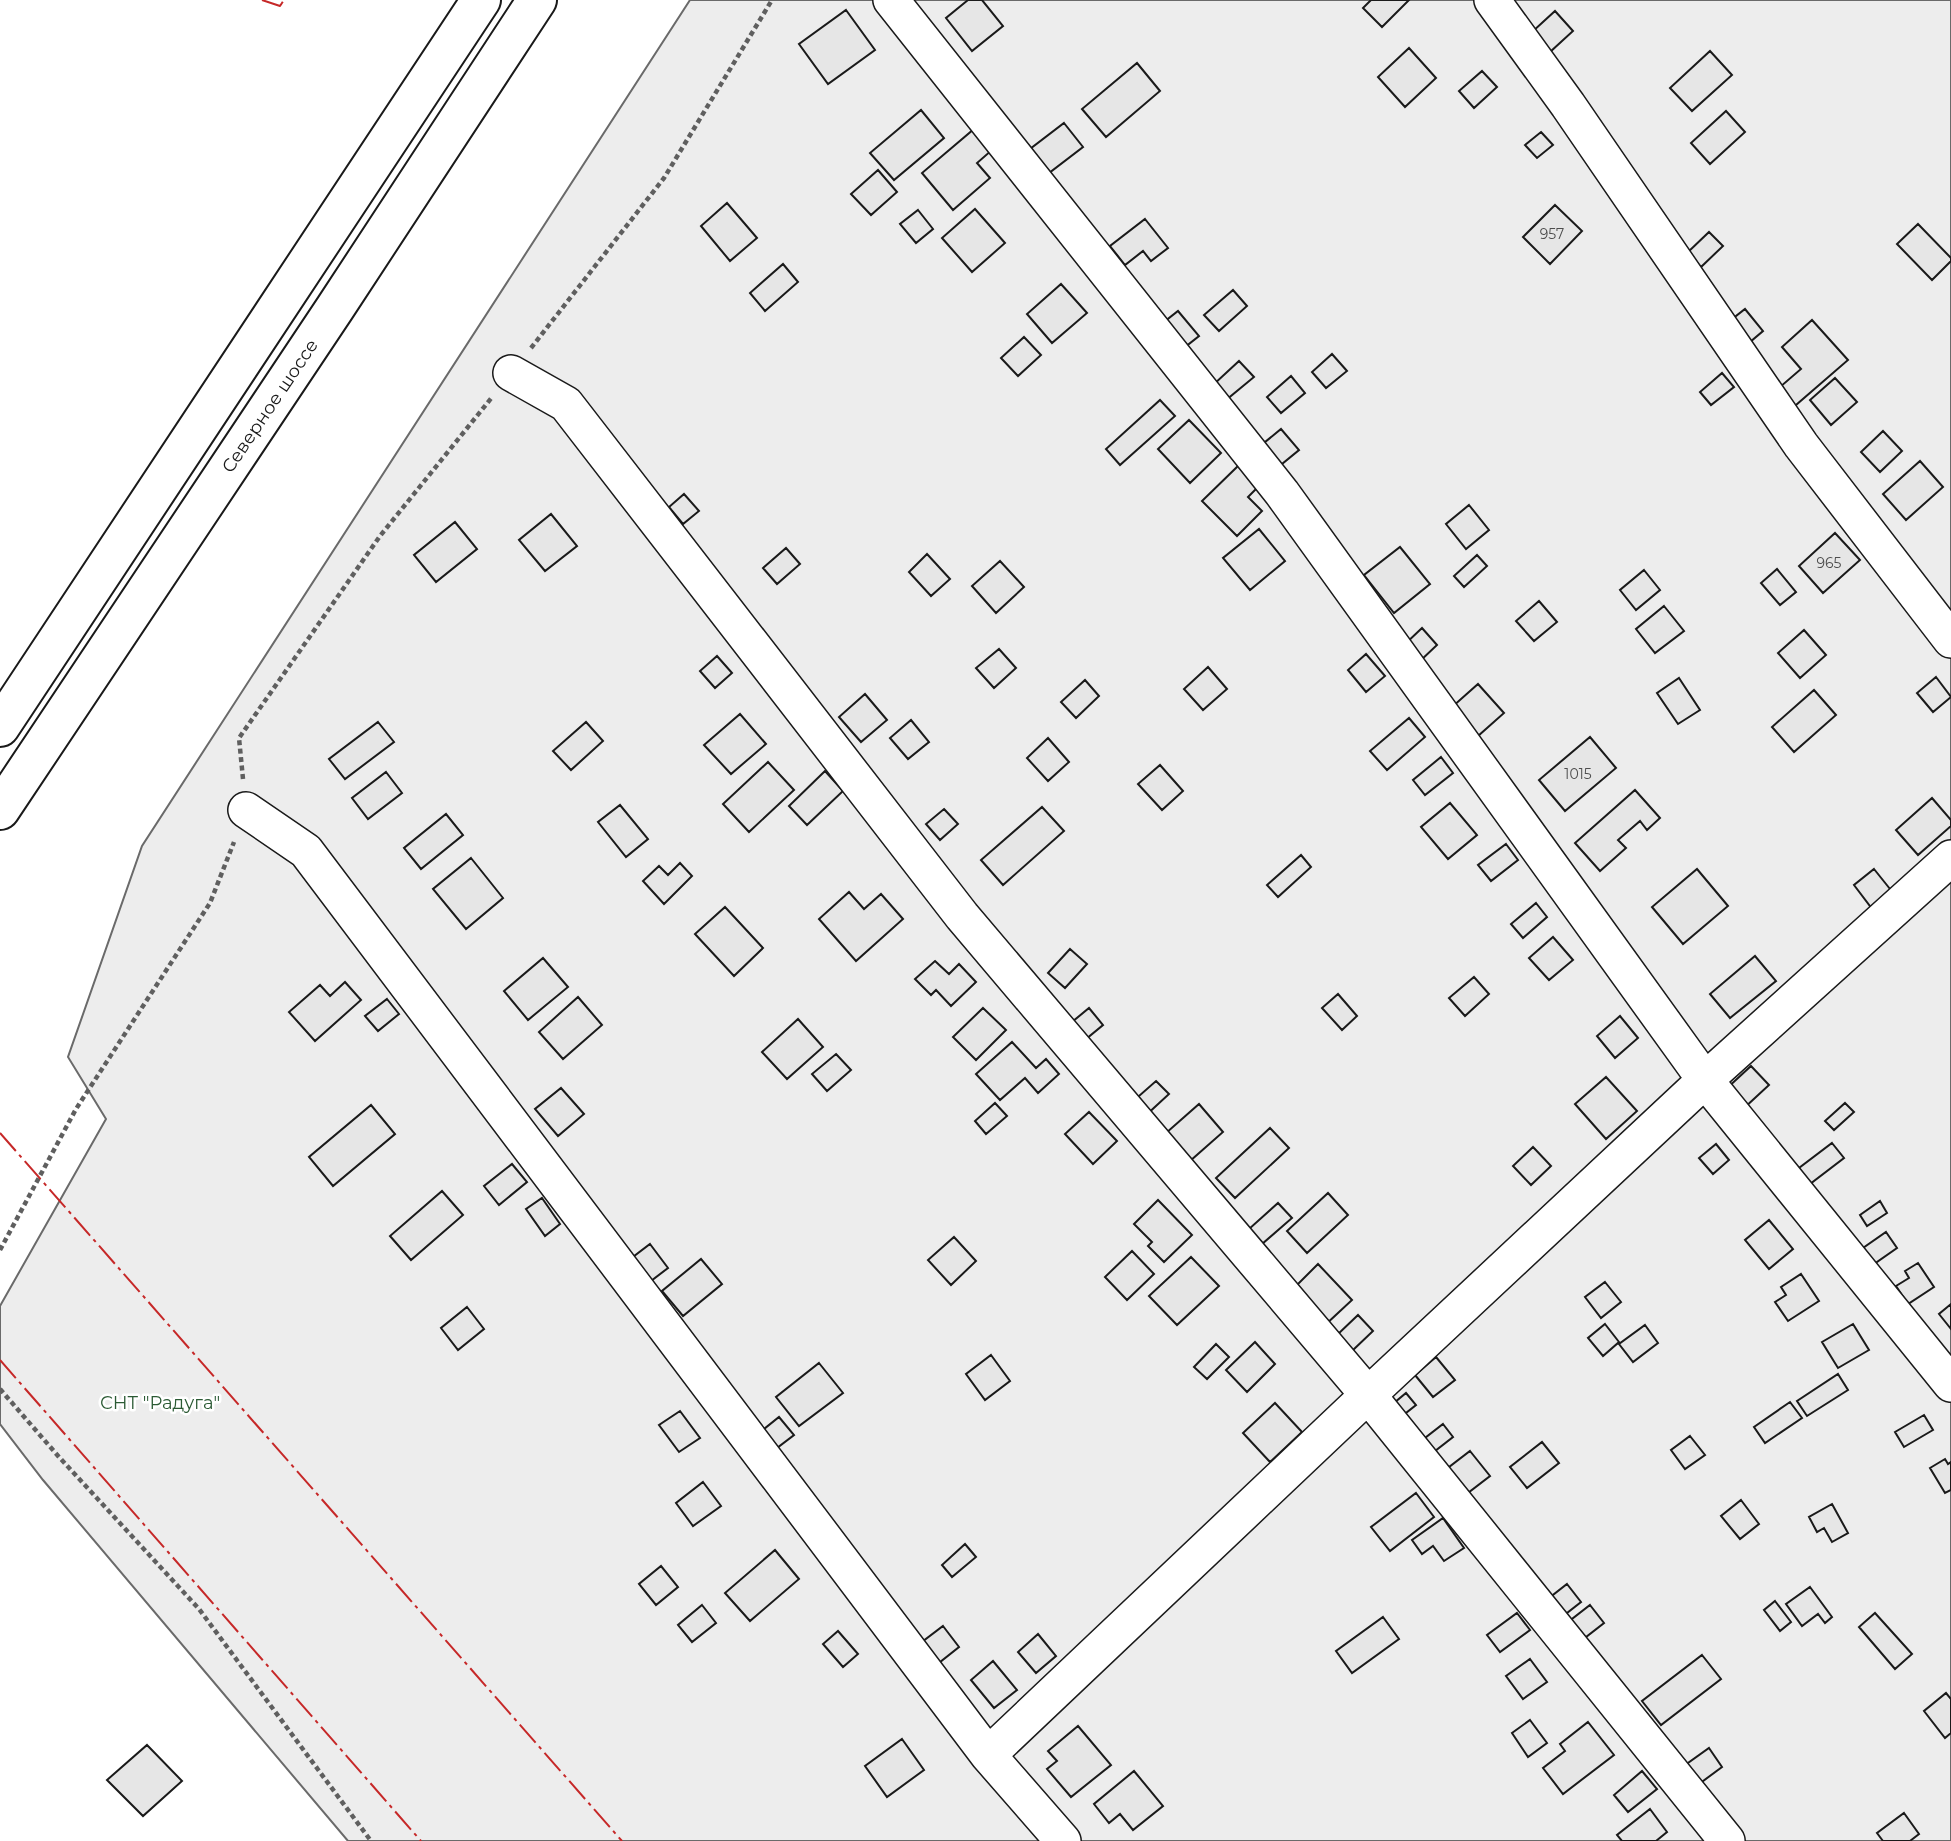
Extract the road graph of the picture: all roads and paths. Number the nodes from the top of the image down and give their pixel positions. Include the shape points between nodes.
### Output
1 (481, 0) edge
2 (537, 0) edge
3 (772, 0) edge
4 (891, 0) edge
5 (1492, 0) edge
6 (511, 373) junction
7 (1951, 640) edge
8 (0, 727) edge
9 (0, 810) edge
10 (246, 810) junction
11 (1951, 858) edge
12 (1705, 1080) junction
13 (0, 1250) edge
14 (1951, 1384) edge
15 (0, 1389) edge
16 (1368, 1395) junction
17 (988, 1755) junction
18 (371, 1841) edge
19 (1063, 1841) edge
20 (1727, 1841) edge

1 - 8 main road
2 - 9 main road, Северное шоссе
3 - 6 path via 664,178
4 - 12 lane via 1282,493
5 - 7 lane via 1801,445
6 - 10 path via 380,536 239,738
6 - 16 lane via 566,404 962,916
10 - 13 path via 210,903 76,1109
10 - 17 lane via 306,851
11 - 12 lane
12 - 14 lane
12 - 16 lane
15 - 18 path via 200,1609
16 - 17 lane
16 - 20 lane
17 - 19 lane

